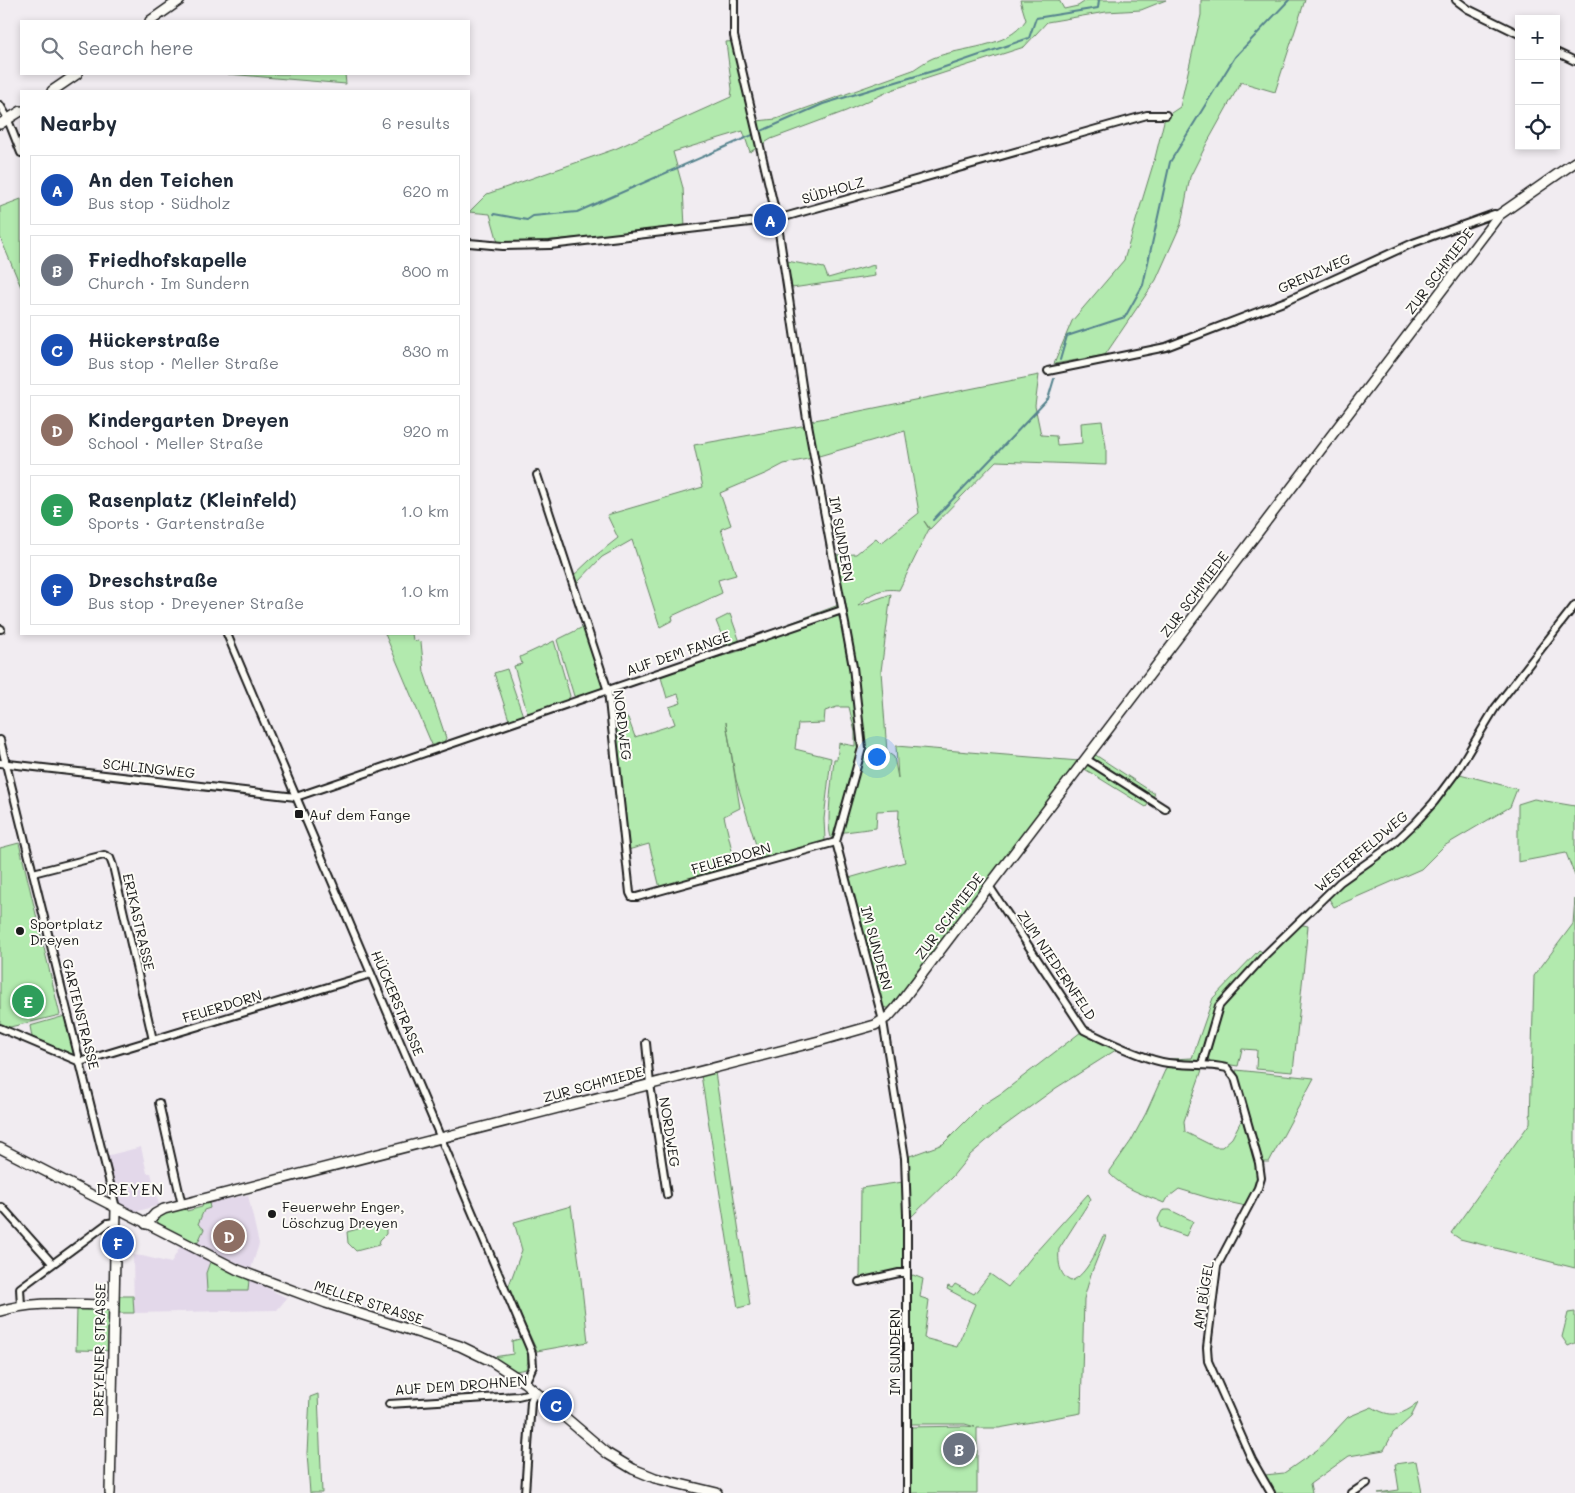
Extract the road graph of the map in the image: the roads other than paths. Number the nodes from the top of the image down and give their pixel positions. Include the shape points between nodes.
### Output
1 (180, 0) edge
2 (734, 0) edge
3 (1456, 0) edge
4 (151, 20) edge
5 (1515, 32) edge
6 (1560, 54) edge
7 (1575, 61) edge
8 (76, 75) edge
9 (57, 90) edge
10 (0, 104) edge
11 (20, 112) edge
12 (1166, 115) dead end
13 (4, 122) edge
14 (20, 151) edge
15 (1575, 162) edge
16 (1499, 215) junction
17 (777, 219) junction
18 (470, 243) edge
19 (1048, 372) dead end
20 (537, 475) dead end
21 (1575, 605) edge
22 (842, 610) junction
23 (227, 635) edge
24 (608, 690) junction
25 (0, 740) edge
26 (1086, 759) junction
27 (3, 764) edge
28 (296, 797) junction
29 (1165, 809) dead end
30 (836, 842) junction
31 (33, 873) junction
32 (988, 886) junction
33 (632, 897) joint
34 (371, 974) junction
35 (883, 1020) junction
36 (0, 1028) edge
37 (153, 1040) junction
38 (646, 1043) dead end
39 (80, 1062) junction
40 (1202, 1064) junction
41 (650, 1084) junction
42 (159, 1103) dead end
43 (441, 1139) junction
44 (0, 1148) edge
45 (667, 1195) dead end
46 (182, 1205) junction
47 (2, 1207) dead end
48 (116, 1208) junction
49 (115, 1222) junction
50 (146, 1224) junction
51 (52, 1263) junction
52 (906, 1273) junction
53 (859, 1282) dead end
54 (113, 1305) junction
55 (21, 1306) junction
56 (0, 1311) edge
57 (524, 1383) junction
58 (535, 1392) junction
59 (389, 1404) dead end
60 (1367, 1483) dead end
61 (110, 1493) edge
62 (525, 1493) edge
63 (717, 1493) edge
64 (907, 1493) edge
65 (1271, 1493) edge
66 (1352, 1493) edge

1 - 4 street
2 - 17 street, IM SUNDERN via 734,36
3 - 5 street
6 - 7 street
8 - 9 street
10 - 13 street via 6,115
11 - 13 street
12 - 17 street, SÜDHOLZ via 1146,115
13 - 14 street
15 - 16 street, GRENZWEG
16 - 19 street, GRENZWEG via 1413,243 1286,301 1166,347
16 - 26 street, ZUR SCHMIEDE
17 - 18 street, SÜDHOLZ via 550,245
17 - 22 street, IM SUNDERN via 807,417
20 - 24 street, NORDWEG
21 - 40 street, WESTERFELDWEG via 1495,708 1434,802 1392,845 1340,882 1266,954 1219,1006
22 - 24 street, AUF DEM FANGE
22 - 30 street, IM SUNDERN via 853,667 862,748
23 - 28 street, HÜCKERSTRASSE
24 - 28 street, AUF DEM FANGE
24 - 33 street, NORDWEG
25 - 27 street, GARTENSTRASSE
26 - 29 street
26 - 32 street, ZUR SCHMIEDE
27 - 28 street, SCHLINGWEG
27 - 31 street, GARTENSTRASSE
28 - 34 street, HÜCKERSTRASSE
30 - 33 street, FEUERDORN
30 - 35 street, IM SUNDERN
31 - 37 street, ERIKASTRASSE via 104,855 110,858
31 - 39 street, GARTENSTRASSE
32 - 35 street, ZUR SCHMIEDE
32 - 40 street, ZUM NIEDERNFELD via 1084,1030 1166,1063
34 - 37 street, FEUERDORN
34 - 43 street, HÜCKERSTRASSE
35 - 41 street, ZUR SCHMIEDE via 819,1041
35 - 52 street, IM SUNDERN via 905,1158
36 - 39 street
37 - 39 street, FEUERDORN
38 - 41 street, NORDWEG
39 - 48 street, GARTENSTRASSE
40 - 65 street, AM BÜGEL via 1227,1068 1235,1078 1261,1171 1258,1188 1217,1266 1207,1347 1208,1361 1219,1387 1252,1460
41 - 43 street, ZUR SCHMIEDE
41 - 45 street, NORDWEG
42 - 46 street
43 - 46 street, ZUR SCHMIEDE
43 - 57 street, HÜCKERSTRASSE via 532,1353 533,1366
44 - 48 street, MELLER STRASSE
46 - 50 street, ZUR SCHMIEDE via 159,1211
47 - 51 street
48 - 49 street, DREYENER STRASSE
48 - 50 street, MELLER STRASSE
49 - 51 street via 108,1223
49 - 54 street, DREYENER STRASSE
50 - 57 street, MELLER STRASSE via 238,1270 326,1303 460,1346 491,1361
51 - 55 street via 20,1288
52 - 53 street
52 - 64 street, IM SUNDERN
54 - 55 street
54 - 61 street, DREYENER STRASSE
55 - 56 street
57 - 58 street, MELLER STRASSE
58 - 59 street, AUF DEM DROHNEN via 518,1396
58 - 62 street via 531,1401
58 - 63 street, MELLER STRASSE via 601,1448 633,1469 655,1478
60 - 66 street

